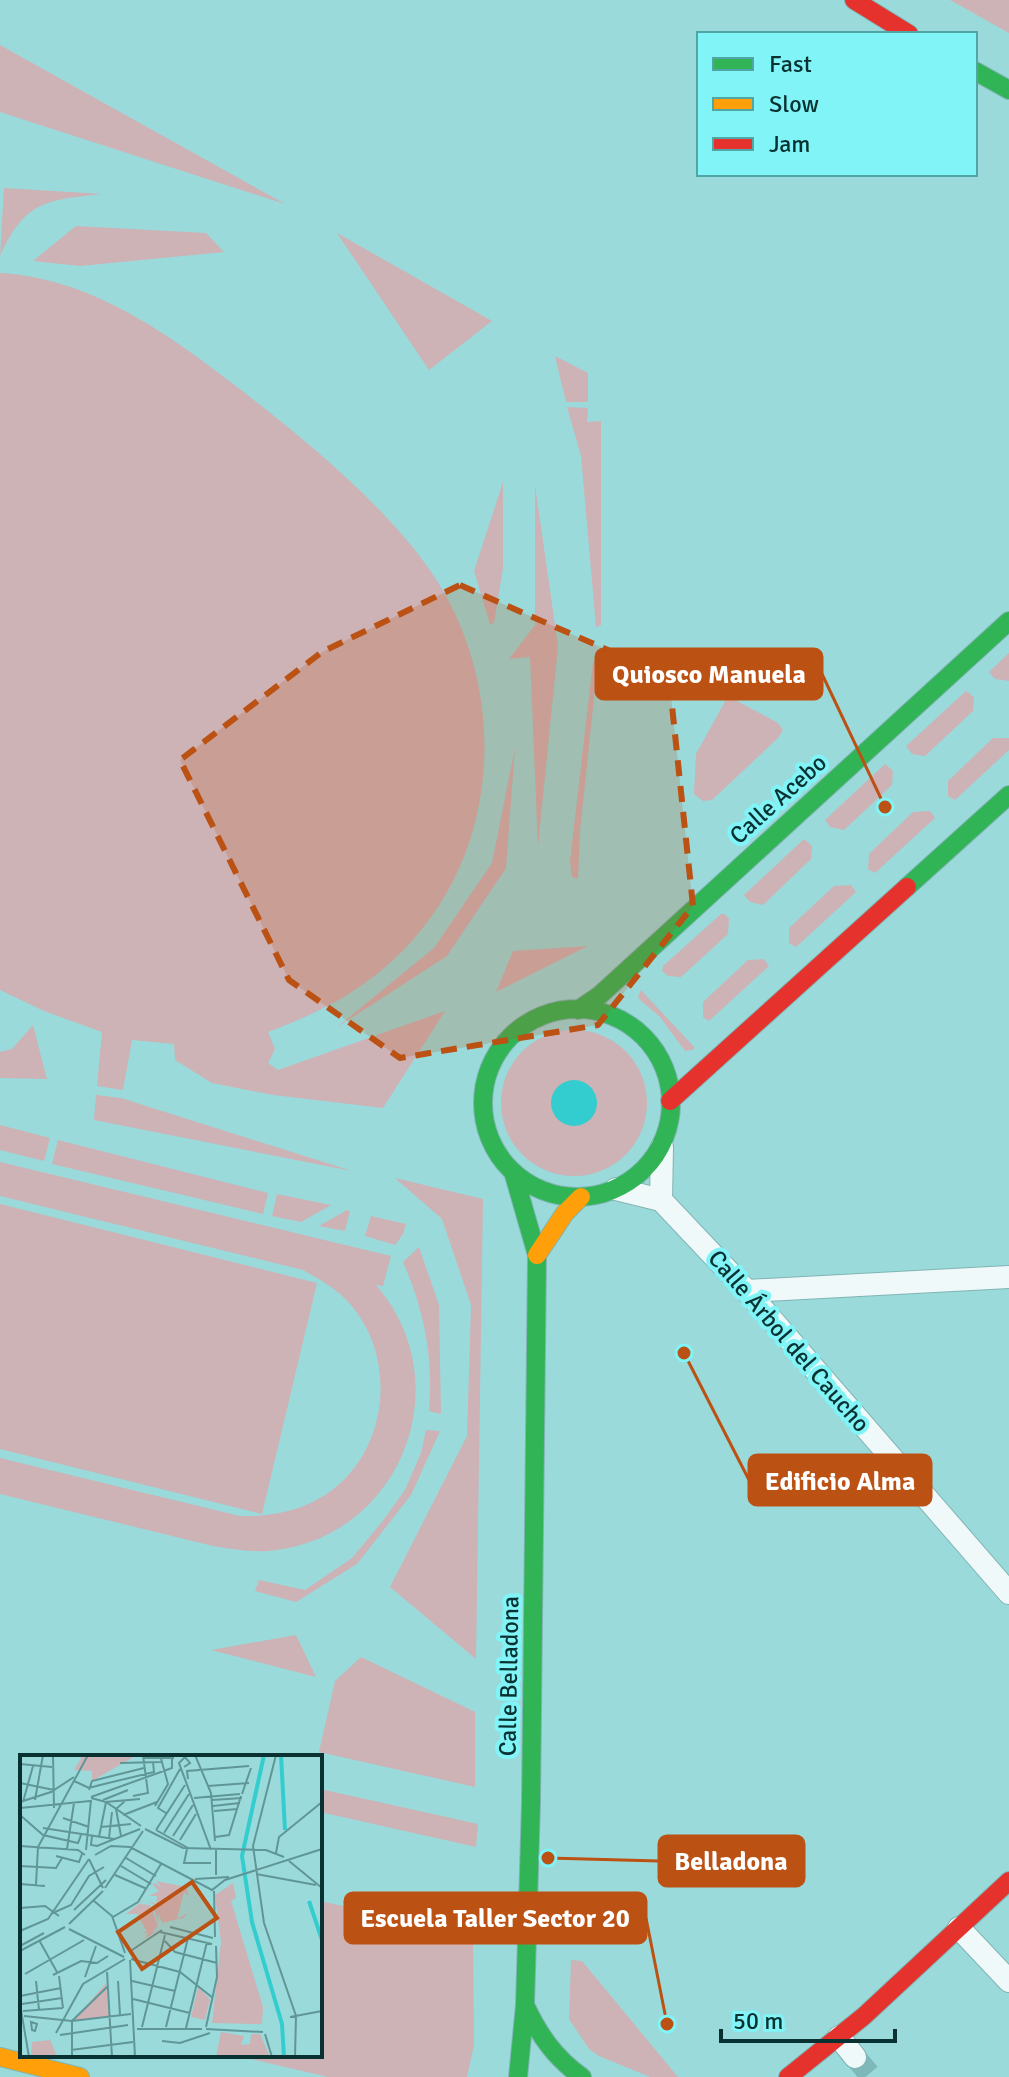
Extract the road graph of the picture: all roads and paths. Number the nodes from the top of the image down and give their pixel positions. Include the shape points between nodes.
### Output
1 (854, 0) edge
2 (906, 32) edge
3 (977, 72) edge
4 (1009, 90) edge
5 (1009, 621) edge
6 (1009, 795) edge
7 (578, 1010) junction
8 (670, 1101) junction
9 (662, 1147) junction
10 (514, 1175) junction
11 (616, 1189) junction
12 (581, 1197) junction
13 (661, 1200) junction
14 (537, 1255) junction
15 (1009, 1277) edge
16 (747, 1291) junction
17 (1009, 1593) edge
18 (1009, 1881) edge
19 (959, 1928) junction
20 (1009, 1981) edge
21 (525, 2005) junction
22 (839, 2037) junction
23 (0, 2057) edge
24 (855, 2057) tunnel mouth
25 (80, 2077) edge
26 (518, 2077) edge
27 (582, 2077) edge
28 (788, 2077) edge

1 - 2 street
3 - 4 street
5 - 7 street, Calle Acebo
6 - 8 street
7 - 8 street via 624,1021 648,1040 665,1068
7 - 10 street via 530,1019 502,1042 487,1067 483,1109 494,1147
8 - 9 street
9 - 11 street via 633,1179
9 - 13 street
10 - 12 street via 542,1190
10 - 14 street, Calle Belladona
11 - 12 street
11 - 13 street
12 - 14 street
13 - 16 street, Calle Árbol del Caucho
14 - 21 street, Calle Belladona
15 - 16 street
16 - 17 street, Calle Árbol del Caucho
18 - 19 street
19 - 20 street
19 - 22 street
21 - 26 street
21 - 27 street, Calle Belladona via 548,2047
22 - 24 street
22 - 28 street
23 - 25 street

